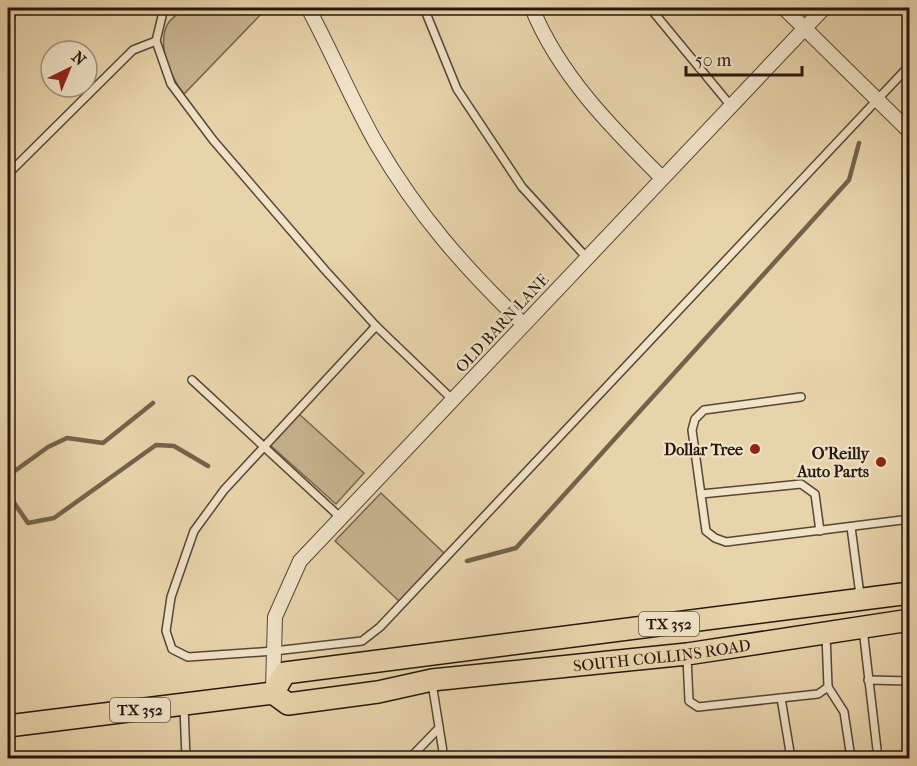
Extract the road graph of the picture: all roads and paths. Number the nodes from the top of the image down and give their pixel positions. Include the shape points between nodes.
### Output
1 (164, 8) edge
2 (308, 8) edge
3 (424, 8) edge
4 (532, 8) edge
5 (650, 8) edge
6 (784, 8) edge
7 (824, 8) edge
8 (804, 29) junction
9 (156, 41) junction
10 (909, 65) edge
11 (876, 100) junction
12 (731, 106) junction
13 (909, 131) edge
14 (8, 174) edge
15 (662, 178) junction
16 (587, 258) junction
17 (524, 324) junction
18 (375, 326) junction
19 (192, 380) dead end
20 (801, 397) dead end
21 (453, 400) junction
22 (265, 446) junction
23 (701, 494) junction
24 (341, 518) junction
25 (909, 519) edge
26 (851, 527) junction
27 (820, 531) junction
28 (909, 592) edge
29 (861, 599) junction
30 (909, 620) edge
31 (863, 627) junction
32 (826, 633) junction
33 (274, 651) junction
34 (687, 654) junction
35 (428, 656) junction
36 (868, 680) junction
37 (909, 681) edge
38 (422, 682) junction
39 (828, 687) junction
40 (273, 693) junction
41 (781, 698) junction
42 (183, 704) junction
43 (8, 726) edge
44 (439, 728) junction
45 (186, 759) edge
46 (212, 759) edge
47 (230, 759) edge
48 (410, 759) edge
49 (444, 759) edge
50 (791, 759) edge
51 (851, 759) edge
52 (878, 759) edge

1 - 9 lane
2 - 17 street via 376,142 429,223 467,270
3 - 16 lane via 457,89 522,187
4 - 15 street via 569,73 609,126
5 - 12 lane
6 - 8 street
7 - 8 street, OLD BARN LANE
8 - 11 street
8 - 12 street, OLD BARN LANE
9 - 14 lane via 133,50
9 - 18 lane via 171,84 213,140
10 - 11 lane
11 - 13 street
11 - 33 lane via 380,627 362,641
12 - 15 street, OLD BARN LANE
15 - 16 street, OLD BARN LANE
16 - 17 street, OLD BARN LANE
17 - 21 street, OLD BARN LANE
18 - 21 lane
18 - 22 lane
19 - 22 lane
20 - 23 lane via 704,410 695,419 692,430
21 - 24 street, OLD BARN LANE
22 - 24 lane
22 - 33 lane via 224,490 194,531 171,597 166,631 172,649 188,657
23 - 27 lane via 801,484 815,494
23 - 27 lane via 706,531 726,542
24 - 33 street, OLD BARN LANE via 300,561 290,579 275,617
25 - 26 lane
26 - 27 lane
26 - 29 lane
28 - 29 main road, SOUTH COLLINS ROAD / TX 352
29 - 35 main road, SOUTH COLLINS ROAD / TX 352
30 - 31 main road, SOUTH COLLINS ROAD / TX 352
31 - 32 main road, SOUTH COLLINS ROAD / TX 352
31 - 36 lane
32 - 34 main road, SOUTH COLLINS ROAD / TX 352
32 - 39 lane
33 - 40 street, OLD BARN LANE
34 - 38 main road, SOUTH COLLINS ROAD / TX 352
34 - 41 lane via 689,701 698,707
35 - 38 main road
35 - 40 main road, TX 352 via 285,673
36 - 37 lane
36 - 52 lane
38 - 40 main road, TX 352 via 288,704
38 - 44 lane
39 - 41 lane via 818,694
39 - 51 lane via 844,712
40 - 42 main road, TX 352
41 - 50 lane
42 - 43 main road, TX 352
42 - 45 lane
44 - 48 lane
44 - 49 lane
46 - 47 lane

